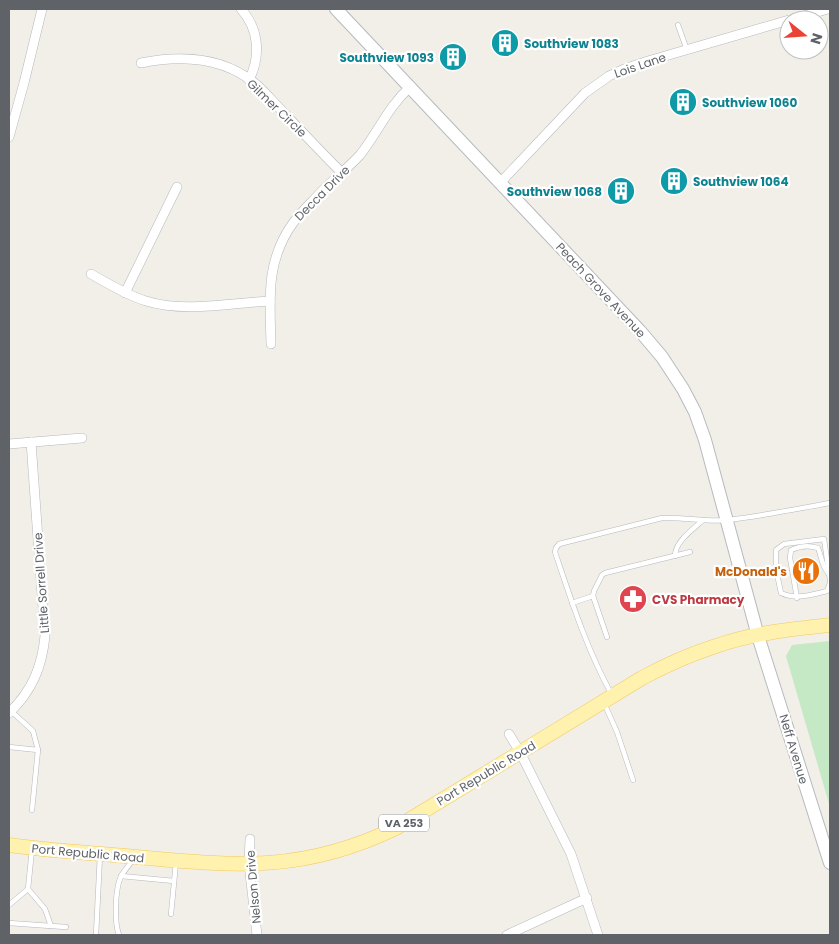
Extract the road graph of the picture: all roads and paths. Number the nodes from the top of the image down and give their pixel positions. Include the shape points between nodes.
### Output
1 (42, 9) edge
2 (241, 9) edge
3 (336, 9) edge
4 (779, 23) edge
5 (678, 25) dead end
6 (687, 50) junction
7 (141, 63) dead end
8 (249, 80) junction
9 (410, 88) junction
10 (9, 137) edge
11 (342, 173) junction
12 (500, 183) junction
13 (177, 187) dead end
14 (90, 274) dead end
15 (125, 293) junction
16 (270, 301) junction
17 (271, 344) dead end
18 (82, 438) dead end
19 (31, 442) junction
20 (9, 444) edge
21 (830, 504) edge
22 (727, 520) junction
23 (702, 521) junction
24 (830, 538) edge
25 (824, 539) junction
26 (690, 552) dead end
27 (675, 556) junction
28 (829, 574) edge
29 (830, 582) edge
30 (594, 596) junction
31 (797, 598) junction
32 (572, 602) junction
33 (830, 625) edge
34 (758, 636) junction
35 (606, 637) dead end
36 (608, 699) junction
37 (10, 712) edge
38 (509, 734) dead end
39 (9, 747) edge
40 (38, 750) junction
41 (520, 752) junction
42 (633, 780) dead end
43 (32, 810) dead end
44 (250, 839) dead end
45 (9, 845) edge
46 (32, 848) junction
47 (100, 854) junction
48 (135, 857) junction
49 (176, 860) junction
50 (830, 863) edge
51 (249, 864) junction
52 (121, 876) junction
53 (174, 881) junction
54 (28, 889) junction
55 (587, 898) junction
56 (9, 905) edge
57 (171, 914) dead end
58 (9, 923) edge
59 (51, 926) junction
60 (66, 927) dead end
61 (96, 935) edge
62 (119, 935) edge
63 (257, 935) edge
64 (507, 935) edge
65 (598, 935) edge

1 - 10 street
2 - 8 street via 252,24 256,44 255,65
3 - 9 main road, Peach Grove Avenue
4 - 6 street, Lois Lane
5 - 6 lane
6 - 12 street, Lois Lane via 624,69 592,87
7 - 8 street, Gilmer Circle via 196,59 224,67
8 - 11 street, Gilmer Circle
9 - 11 street, Decca Drive
9 - 12 main road, Peach Grove Avenue
11 - 16 street, Decca Drive via 298,216 286,234 272,269
12 - 22 main road, Peach Grove Avenue via 667,364 698,420
13 - 15 street
14 - 15 street
15 - 16 street via 147,302 186,307
16 - 17 street, Decca Drive
18 - 19 street
19 - 20 street
19 - 37 street, Little Sorrell Drive via 45,636 43,658 37,673
21 - 22 lane
22 - 23 lane
22 - 34 main road, Peach Grove Avenue
23 - 27 lane via 681,541
23 - 32 lane via 662,518 559,544 556,552
24 - 25 lane
25 - 28 lane
25 - 31 lane via 784,544 776,550 781,593
26 - 27 lane
27 - 30 lane via 605,573
28 - 29 lane
28 - 31 lane via 822,565 818,548 791,550
29 - 31 lane via 826,591
30 - 32 lane
30 - 35 lane
32 - 36 lane
33 - 34 main road, Port Republic Road / VA 253
34 - 36 main road, Port Republic Road / VA 253 via 688,656
34 - 50 main road, Neff Avenue
36 - 41 main road, Port Republic Road / VA 253
36 - 42 lane
37 - 40 lane via 33,731
38 - 41 street
39 - 40 lane
40 - 43 lane
41 - 51 main road, Port Republic Road / VA 253 via 413,818 372,839 314,857
41 - 55 street via 571,854
44 - 51 street, Nelson Drive
45 - 46 main road, Port Republic Road / VA 253
46 - 47 main road, Port Republic Road / VA 253
46 - 54 lane
47 - 48 main road, Port Republic Road / VA 253
47 - 61 lane
48 - 49 main road, Port Republic Road / VA 253
48 - 52 lane
49 - 51 main road, Port Republic Road / VA 253
49 - 53 lane
51 - 63 street, Nelson Drive
52 - 53 lane
52 - 62 lane via 116,913
53 - 57 lane
54 - 56 lane
54 - 59 lane via 45,909
55 - 64 street
55 - 65 street
58 - 59 lane
59 - 60 lane

